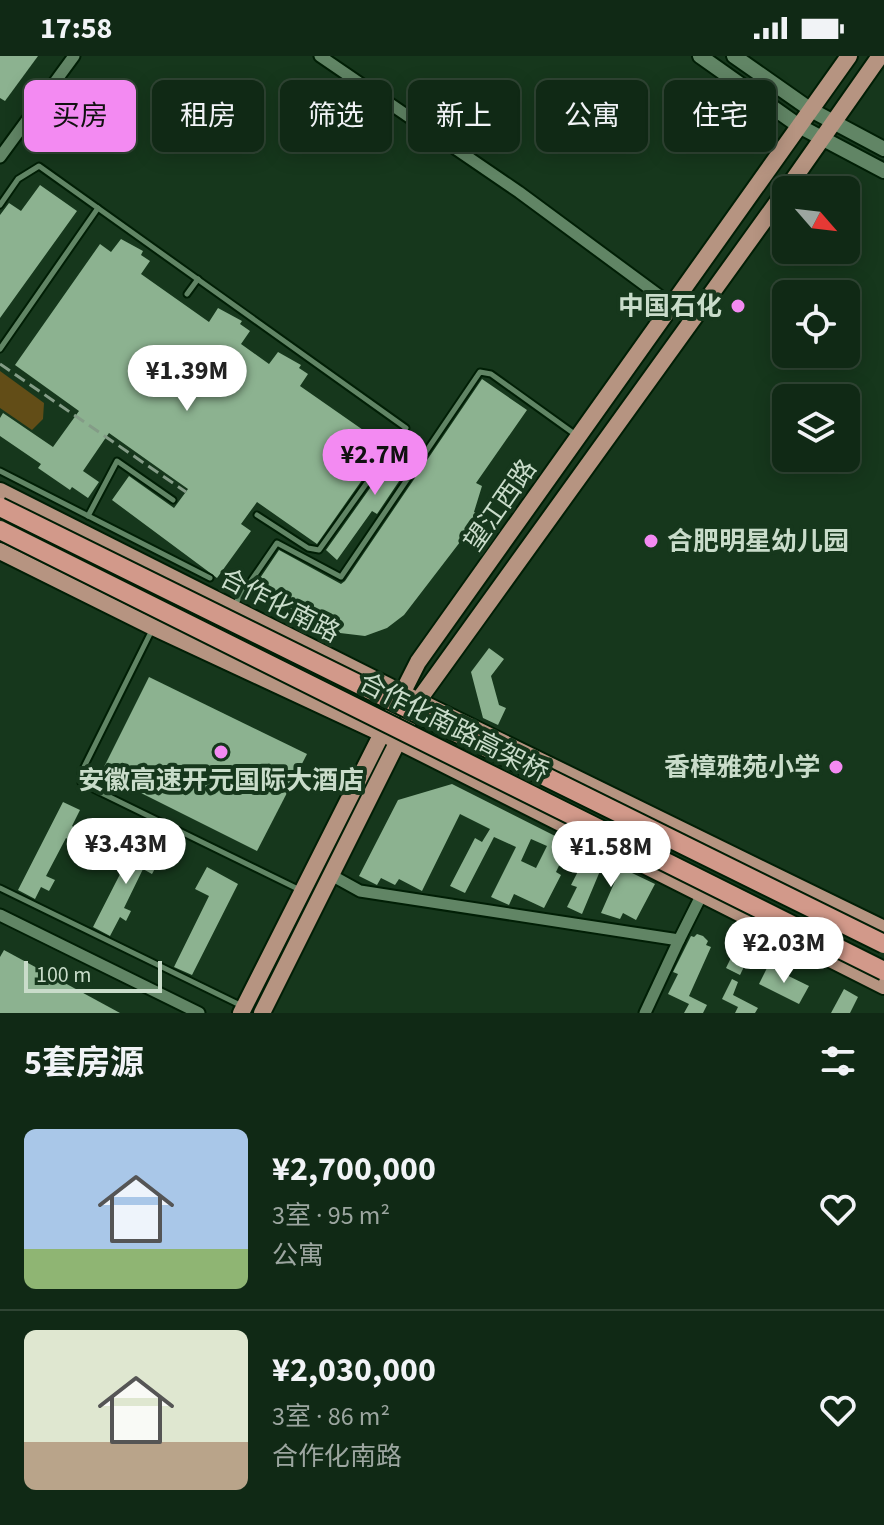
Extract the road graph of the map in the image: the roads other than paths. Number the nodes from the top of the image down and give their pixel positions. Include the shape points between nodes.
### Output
1 (74, 56) edge
2 (320, 56) edge
3 (700, 56) edge
4 (734, 56) edge
5 (849, 56) edge
6 (880, 56) edge
7 (811, 110) junction
8 (834, 123) junction
9 (799, 126) junction
10 (822, 139) junction
11 (884, 149) edge
12 (0, 157) edge
13 (884, 171) edge
14 (796, 176) edge
15 (0, 205) edge
16 (98, 208) junction
17 (772, 209) edge
18 (198, 279) junction
19 (187, 294) dead end
20 (672, 305) junction
21 (0, 349) edge
22 (579, 437) junction
23 (0, 471) edge
24 (0, 491) edge
25 (173, 500) dead end
26 (0, 507) edge
27 (257, 515) dead end
28 (88, 516) junction
29 (0, 530) edge
30 (0, 551) edge
31 (210, 578) dead end
32 (232, 608) junction
33 (153, 627) junction
34 (410, 698) junction
35 (390, 737) junction
36 (331, 875) junction
37 (0, 888) edge
38 (303, 892) junction
39 (702, 894) junction
40 (319, 900) junction
41 (0, 915) edge
42 (884, 929) edge
43 (679, 940) junction
44 (884, 944) edge
45 (884, 971) edge
46 (884, 986) edge
47 (243, 1010) edge
48 (199, 1013) edge
49 (262, 1013) edge
50 (645, 1013) edge

1 - 12 street
2 - 20 street
3 - 9 street
4 - 7 street
5 - 7 main road, 望江西路
6 - 8 main road, 望江西路
7 - 8 street
7 - 9 main road, 望江西路
8 - 10 main road, 望江西路
8 - 11 street
9 - 10 street
9 - 20 main road, 望江西路
10 - 13 street
10 - 14 main road, 望江西路
15 - 16 lane via 18,179 39,166
16 - 18 lane
16 - 21 lane
17 - 34 main road, 望江西路
18 - 19 lane
18 - 27 lane via 406,428 319,550
20 - 22 main road, 望江西路
22 - 32 lane via 491,374 480,372 341,577 277,543
22 - 34 main road, 望江西路 via 418,662
23 - 28 lane
24 - 32 main road, 合作化南路
25 - 28 lane via 117,461
26 - 44 highway, 合作化南路高架桥, bridge
28 - 31 lane
29 - 45 highway, 合作化南路高架桥, bridge
30 - 33 main road
32 - 34 main road, 合作化南路
33 - 35 main road
33 - 38 lane via 81,773 81,783
34 - 35 main road, 望江西路
34 - 42 main road, 合作化南路
35 - 36 main road, 望江西路
35 - 38 main road, 望江西路
35 - 39 main road
36 - 40 main road, 望江西路
36 - 43 street via 360,891
37 - 47 lane
38 - 40 lane
38 - 47 main road, 望江西路
39 - 43 street
39 - 46 main road
40 - 49 main road, 望江西路
41 - 48 street
43 - 50 street

